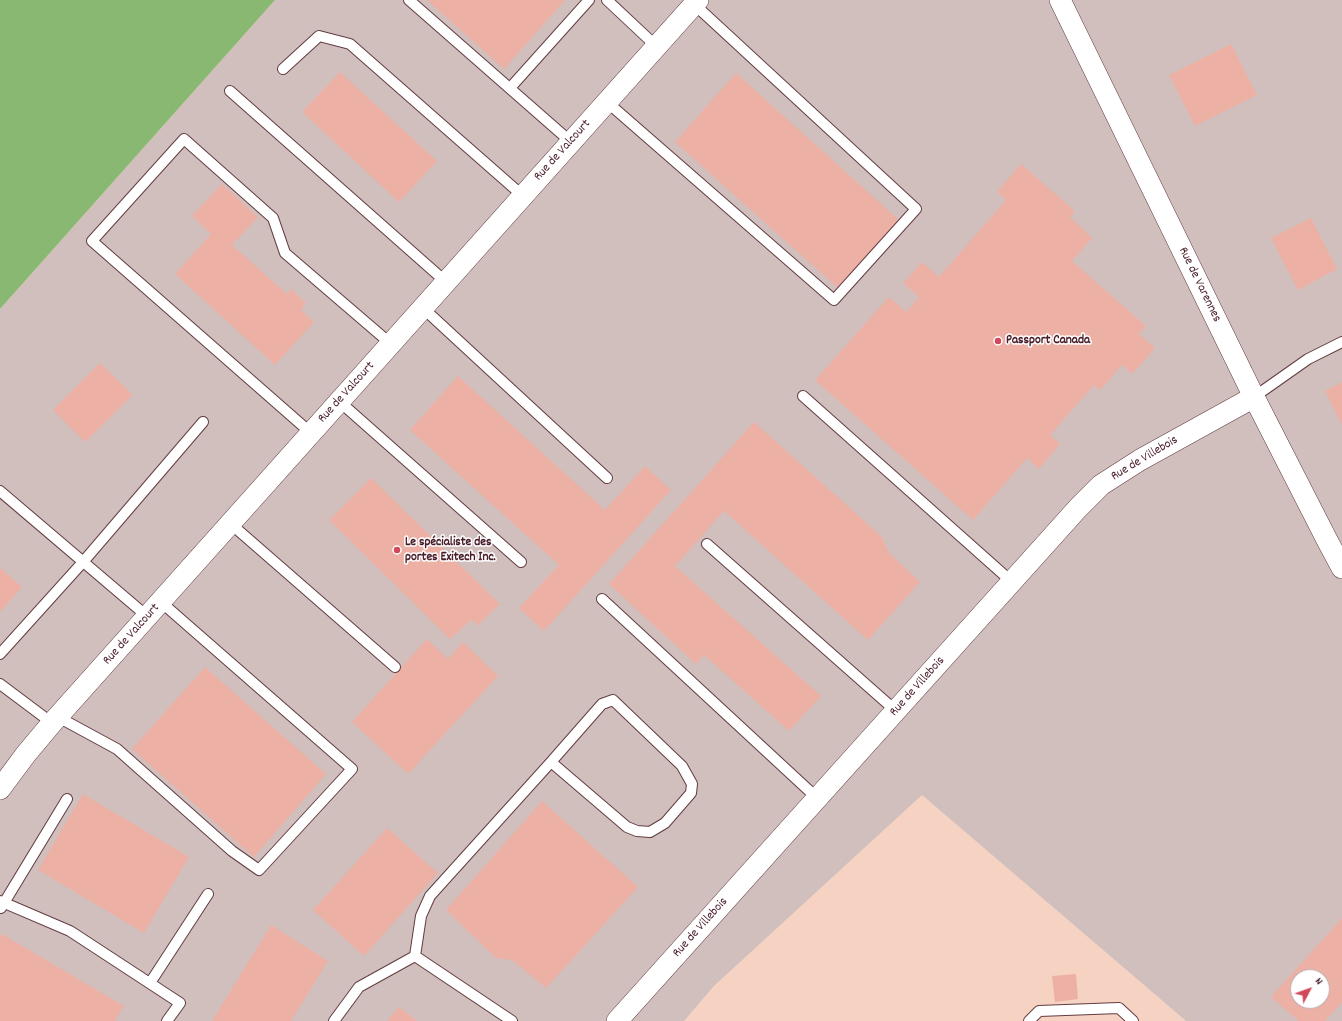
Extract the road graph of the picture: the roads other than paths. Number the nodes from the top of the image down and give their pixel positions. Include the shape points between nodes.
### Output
1 (409, 0) edge
2 (589, 0) edge
3 (607, 0) edge
4 (1060, 0) edge
5 (696, 2) edge
6 (656, 46) junction
7 (283, 69) dead end
8 (510, 88) junction
9 (230, 91) dead end
10 (607, 102) junction
11 (571, 142) junction
12 (523, 196) junction
13 (446, 282) junction
14 (423, 308) junction
15 (1342, 342) edge
16 (391, 344) junction
17 (803, 396) dead end
18 (1254, 397) junction
19 (340, 402) junction
20 (204, 422) dead end
21 (312, 434) junction
22 (607, 478) dead end
23 (0, 491) edge
24 (230, 524) junction
25 (707, 544) dead end
26 (83, 562) junction
27 (521, 562) dead end
28 (1342, 568) edge
29 (1012, 582) junction
30 (602, 599) dead end
31 (161, 602) junction
32 (148, 617) junction
33 (0, 654) edge
34 (395, 667) dead end
35 (0, 684) edge
36 (896, 711) junction
37 (55, 720) junction
38 (551, 762) junction
39 (0, 789) edge
40 (817, 798) junction
41 (68, 799) dead end
42 (208, 894) dead end
43 (1, 904) edge
44 (415, 956) junction
45 (150, 983) junction
46 (510, 1020) edge
47 (167, 1021) edge
48 (334, 1021) edge
49 (616, 1021) edge
50 (1029, 1021) edge
51 (1133, 1021) edge

1 - 8 lane
2 - 8 lane
3 - 6 lane
4 - 18 street, Rue de Varennes
5 - 6 street, Rue de Valcourt
5 - 10 lane via 916,209 834,300
6 - 10 street, Rue de Valcourt
7 - 12 lane via 319,36 350,44
8 - 11 lane
9 - 13 lane
10 - 11 street, Rue de Valcourt
11 - 12 street, Rue de Valcourt
12 - 13 street, Rue de Valcourt
13 - 14 street, Rue de Valcourt
14 - 16 street, Rue de Valcourt
14 - 22 lane
15 - 18 lane via 1308,359
16 - 19 street, Rue de Valcourt
16 - 21 lane via 285,253 274,218 184,139 92,241
17 - 29 lane
18 - 28 street, Rue de Varennes
18 - 29 street, Rue de Villebois via 1140,460 1101,485
19 - 21 street, Rue de Valcourt
19 - 27 lane
20 - 26 lane
21 - 24 street, Rue de Valcourt
23 - 26 lane
24 - 31 street, Rue de Valcourt
24 - 34 lane
25 - 36 lane
26 - 32 lane
26 - 33 lane
29 - 36 street, Rue de Villebois
30 - 40 lane
31 - 32 street, Rue de Valcourt
31 - 37 lane via 352,769 259,870 232,851 118,749
32 - 37 street, Rue de Valcourt
35 - 37 lane
36 - 40 street, Rue de Villebois
37 - 39 street, Rue de Valcourt
38 - 38 lane via 626,827 637,831 650,832 664,823 691,793 692,784 682,766 614,700 602,704
38 - 44 lane via 430,896 421,916
40 - 49 street, Rue de Villebois
41 - 43 lane
42 - 45 lane
43 - 45 lane via 70,931
44 - 46 lane
44 - 48 lane via 359,987
45 - 47 lane via 180,1003
50 - 51 lane via 1039,1011 1119,1008

